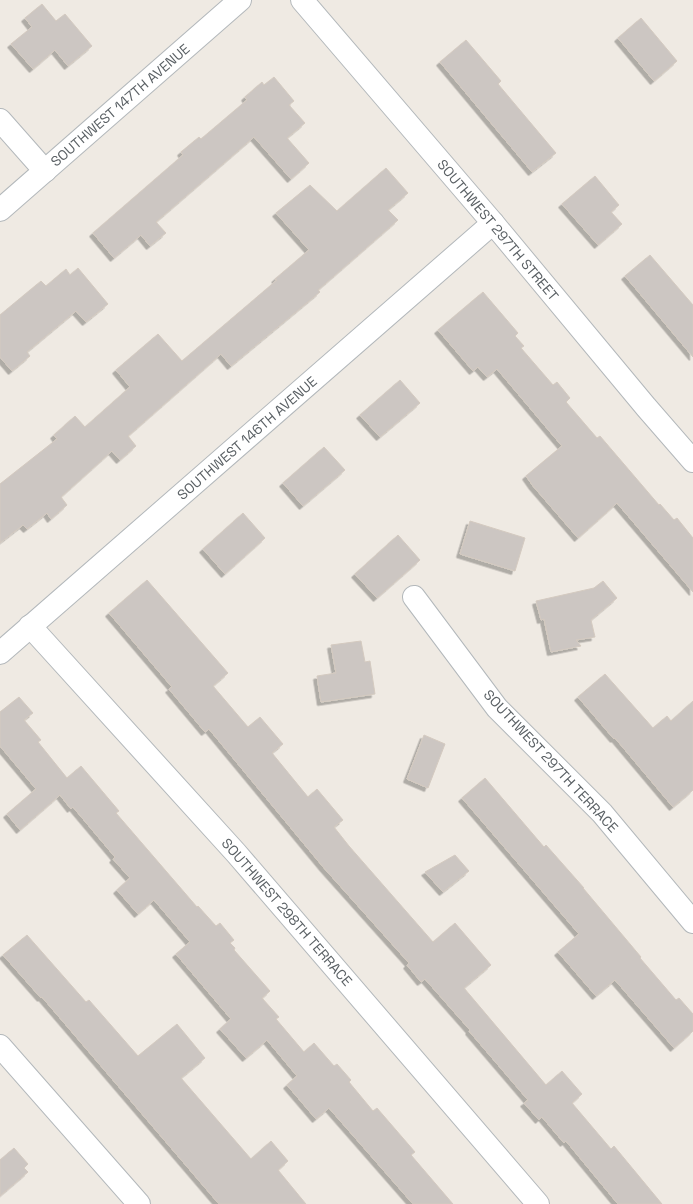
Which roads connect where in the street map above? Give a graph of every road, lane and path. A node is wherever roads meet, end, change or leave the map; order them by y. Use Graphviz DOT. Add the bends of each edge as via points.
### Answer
graph roads {
  1 [pos="240,0"];
  2 [pos="302,0"];
  3 [pos="0,120"];
  4 [pos="45,171"];
  5 [pos="0,210"];
  6 [pos="493,223"];
  7 [pos="693,461"];
  8 [pos="414,597"];
  9 [pos="30,626"];
  10 [pos="0,653"];
  11 [pos="693,922"];
  12 [pos="0,1046"];
  13 [pos="139,1204"];
  14 [pos="538,1204"];
  1 -- 4 [label="street, SOUTHWEST 147TH AVENUE"];
  2 -- 6 [label="street, SOUTHWEST 297TH STREET"];
  3 -- 4 [label="street"];
  4 -- 5 [label="street, SOUTHWEST 147TH AVENUE"];
  6 -- 7 [label="street, SOUTHWEST 297TH STREET"];
  6 -- 9 [label="street, SOUTHWEST 146TH AVENUE"];
  8 -- 11 [label="street, SOUTHWEST 297TH TERRACE" via="497,708 602,813"];
  9 -- 10 [label="street, SOUTHWEST 146TH AVENUE"];
  9 -- 14 [label="street, SOUTHWEST 298TH TERRACE" via="236,853"];
  12 -- 13 [label="street"];
}
